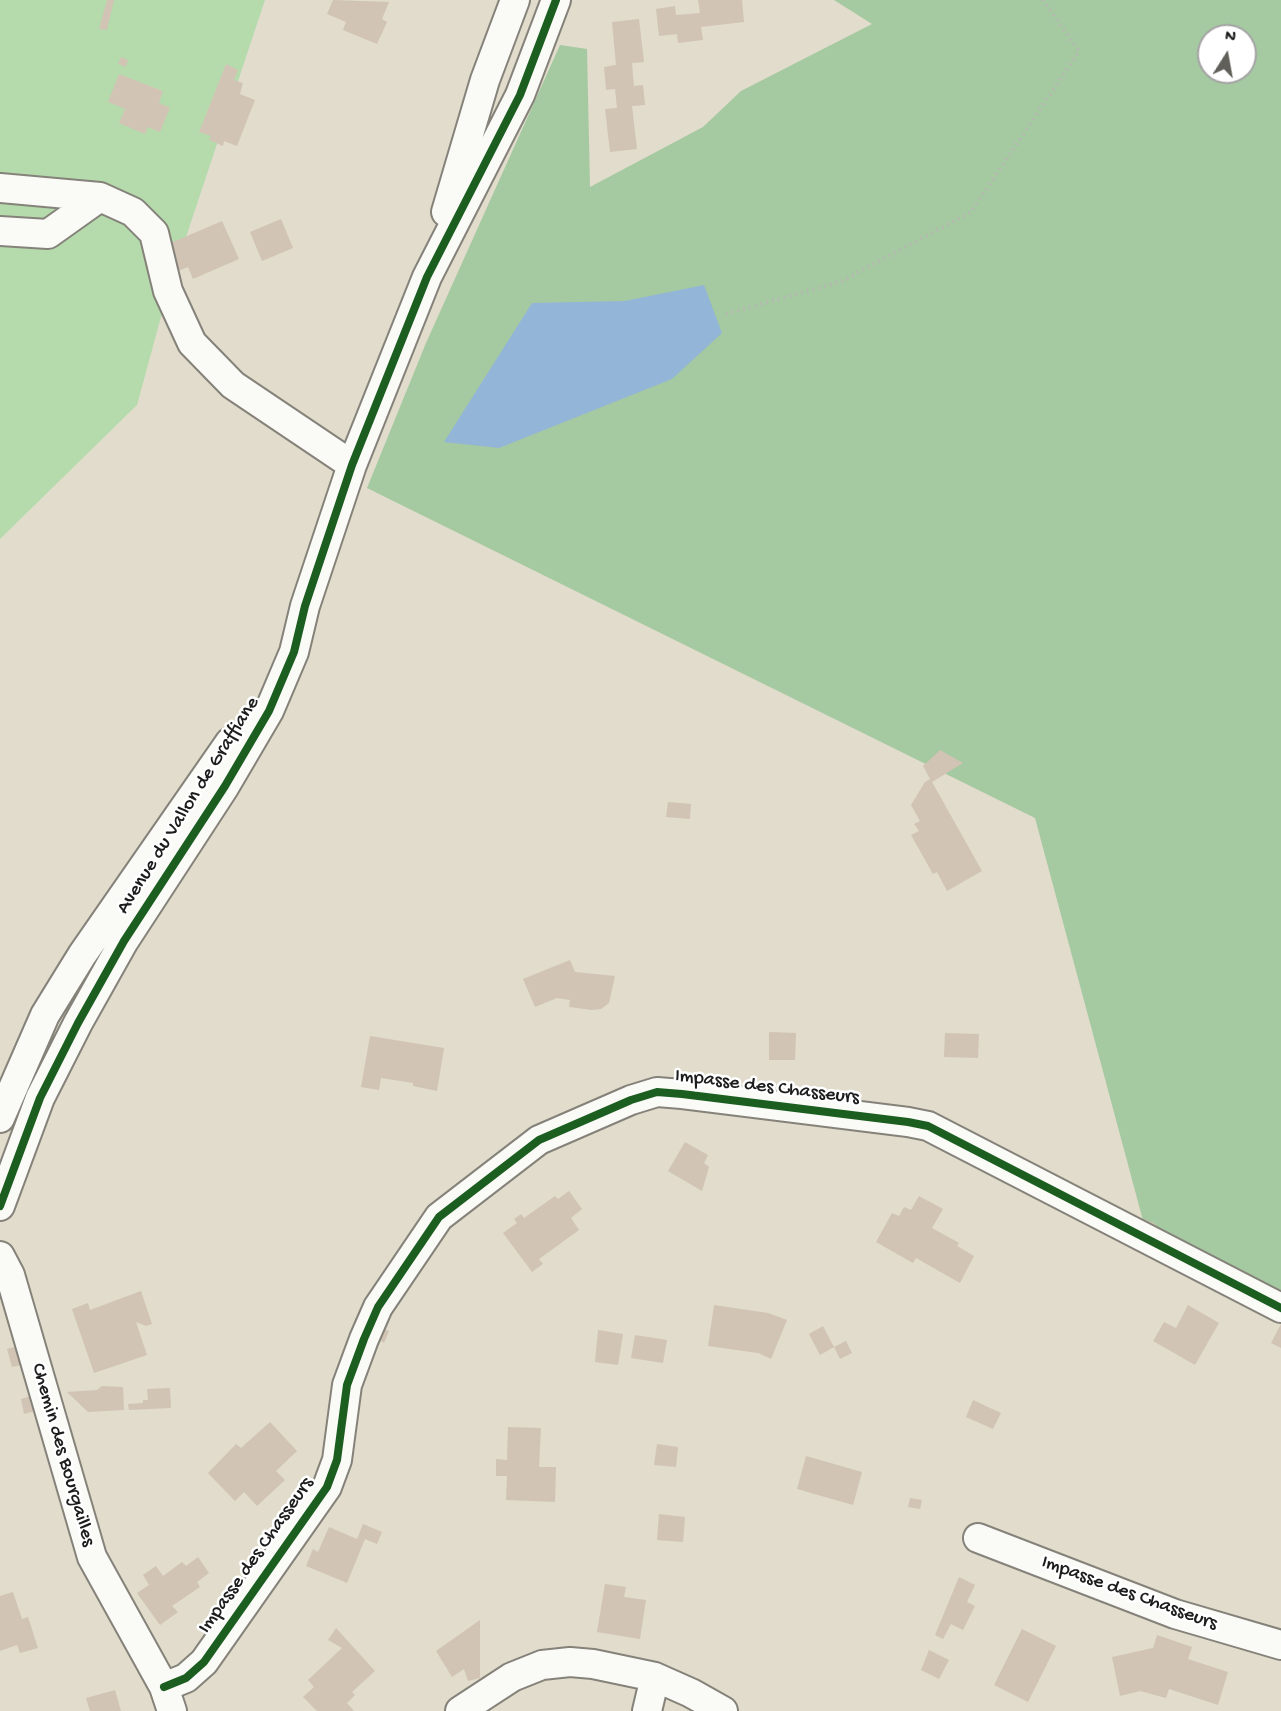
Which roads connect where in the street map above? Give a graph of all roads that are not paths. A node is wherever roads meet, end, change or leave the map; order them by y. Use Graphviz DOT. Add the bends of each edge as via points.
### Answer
graph roads {
  1 [pos="514,0"];
  2 [pos="556,0"];
  3 [pos="0,188"];
  4 [pos="100,197"];
  5 [pos="0,231"];
  6 [pos="427,277"];
  7 [pos="352,465"];
  8 [pos="305,606"];
  9 [pos="0,1118"];
  10 [pos="0,1206"];
  11 [pos="0,1256"];
  12 [pos="1281,1308"];
  13 [pos="978,1538"];
  14 [pos="1281,1645"];
  15 [pos="655,1677"];
  16 [pos="168,1699"];
  17 [pos="460,1711"];
  18 [pos="647,1711"];
  19 [pos="723,1711"];
  1 -- 6 [label="street" via="485,80"];
  2 -- 6 [label="street" via="520,95"];
  3 -- 4 [label="street"];
  4 -- 5 [label="street" via="48,234"];
  4 -- 7 [label="street" via="134,212 154,233 168,291 192,343 233,385"];
  6 -- 7 [label="street, Avenue du Vallon de Graffiane"];
  7 -- 8 [label="street, Avenue du Vallon de Graffiane"];
  8 -- 9 [label="street, Avenue du Vallon de Graffiane" via="244,721 82,955 45,1016"];
  8 -- 10 [label="street, Avenue du Vallon de Graffiane" via="294,652 269,711 124,941 78,1023 40,1098"];
  11 -- 16 [label="street, Chemin des Bourgailles" via="10,1275 92,1557"];
  12 -- 16 [label="street, Impasse des Chasseurs" via="928,1126 682,1094 657,1092 631,1100 539,1140 439,1217 378,1307 364,1339 348,1385 337,1460 327,1487 204,1662"];
  13 -- 14 [label="street, Impasse des Chasseurs" via="1174,1614"];
  15 -- 17 [label="street" via="593,1664 542,1665 512,1677"];
  15 -- 18 [label="street"];
  15 -- 19 [label="street"];
}
